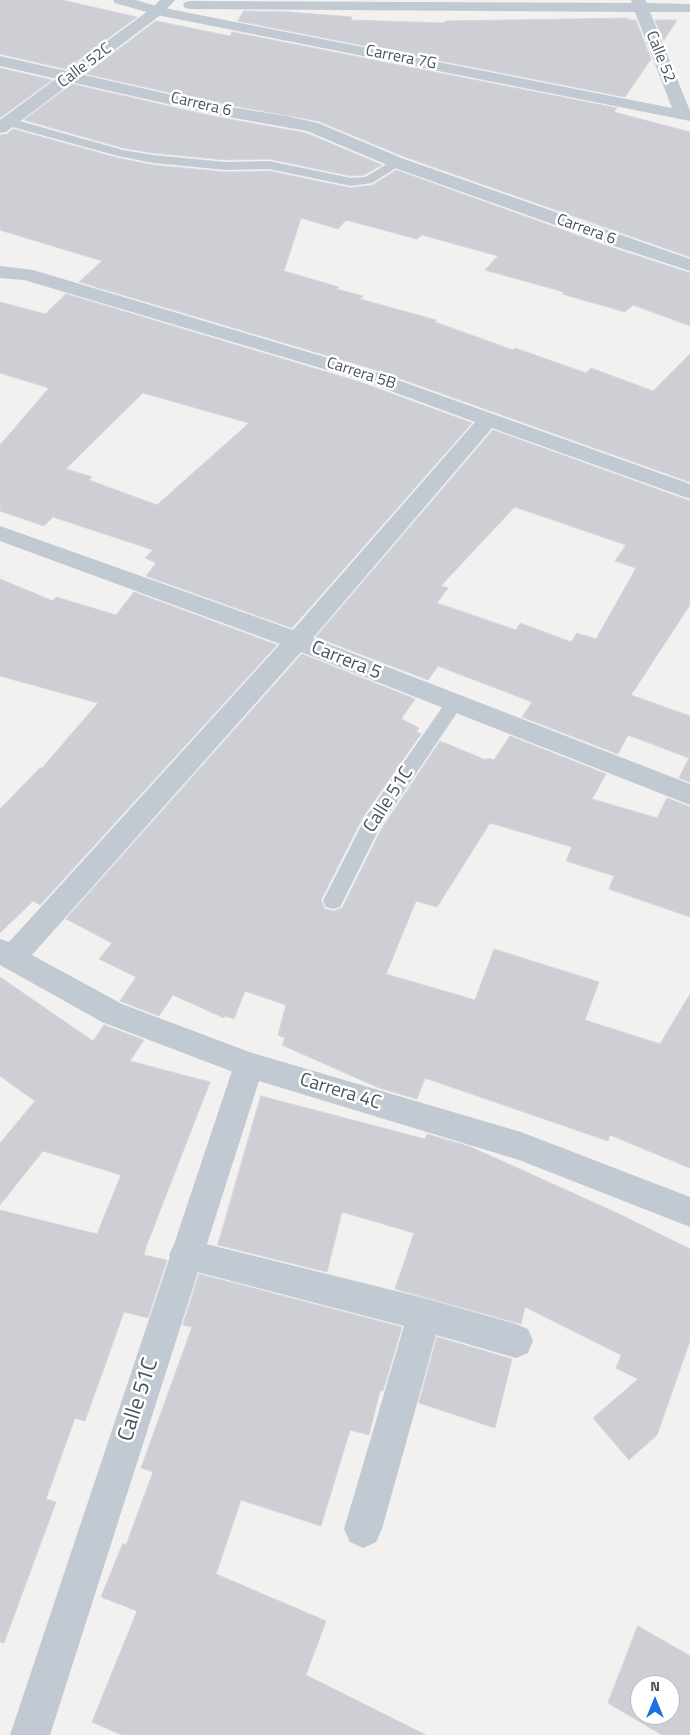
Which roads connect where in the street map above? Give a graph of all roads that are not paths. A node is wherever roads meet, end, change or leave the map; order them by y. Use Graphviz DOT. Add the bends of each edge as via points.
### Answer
graph roads {
  1 [pos="120,0"];
  2 [pos="639,4"];
  3 [pos="163,5"];
  4 [pos="690,8"];
  5 [pos="0,62"];
  6 [pos="72,76"];
  7 [pos="685,109"];
  8 [pos="5,125"];
  9 [pos="398,163"];
  10 [pos="0,258"];
  11 [pos="690,265"];
  12 [pos="0,272"];
  13 [pos="26,274"];
  14 [pos="489,419"];
  15 [pos="690,492"];
  16 [pos="0,533"];
  17 [pos="297,642"];
  18 [pos="454,704"];
  19 [pos="690,795"];
  20 [pos="333,901"];
  21 [pos="6,955"];
  22 [pos="249,1065"];
  23 [pos="690,1212"];
  24 [pos="186,1255"];
  25 [pos="424,1315"];
  26 [pos="516,1342"];
  27 [pos="363,1529"];
  28 [pos="30,1735"];
  1 -- 3 [label="street, Carrera 7G"];
  2 -- 3 [label="street"];
  2 -- 4 [label="street"];
  2 -- 7 [label="street, Calle 52"];
  3 -- 6 [label="street, Calle 52C"];
  3 -- 7 [label="street, Carrera 7G"];
  5 -- 6 [label="street, Carrera 6"];
  6 -- 8 [label="street, Calle 52C"];
  6 -- 9 [label="street, Carrera 6" via="212,109 286,120 312,127"];
  8 -- 9 [label="lane" via="153,159 226,166 269,165 351,182 368,180"];
  9 -- 11 [label="street, Carrera 6"];
  10 -- 13 [label="street, Carrera 5B"];
  12 -- 13 [label="street, Carrera 5B"];
  13 -- 14 [label="street, Carrera 5B" via="368,376"];
  14 -- 15 [label="street, Carrera 5B"];
  14 -- 17 [label="street"];
  16 -- 17 [label="street, Carrera 5"];
  17 -- 18 [label="street, Carrera 5"];
  17 -- 21 [label="street"];
  18 -- 19 [label="street, Carrera 5"];
  18 -- 20 [label="lane, Calle 51C" via="372,823"];
  21 -- 22 [label="street, Carrera 4C" via="112,1013"];
  22 -- 23 [label="street, Carrera 4C" via="521,1146"];
  22 -- 24 [label="street, Calle 51C"];
  24 -- 25 [label="street"];
  24 -- 28 [label="street, Calle 51C"];
  25 -- 26 [label="street"];
  25 -- 27 [label="street"];
}
